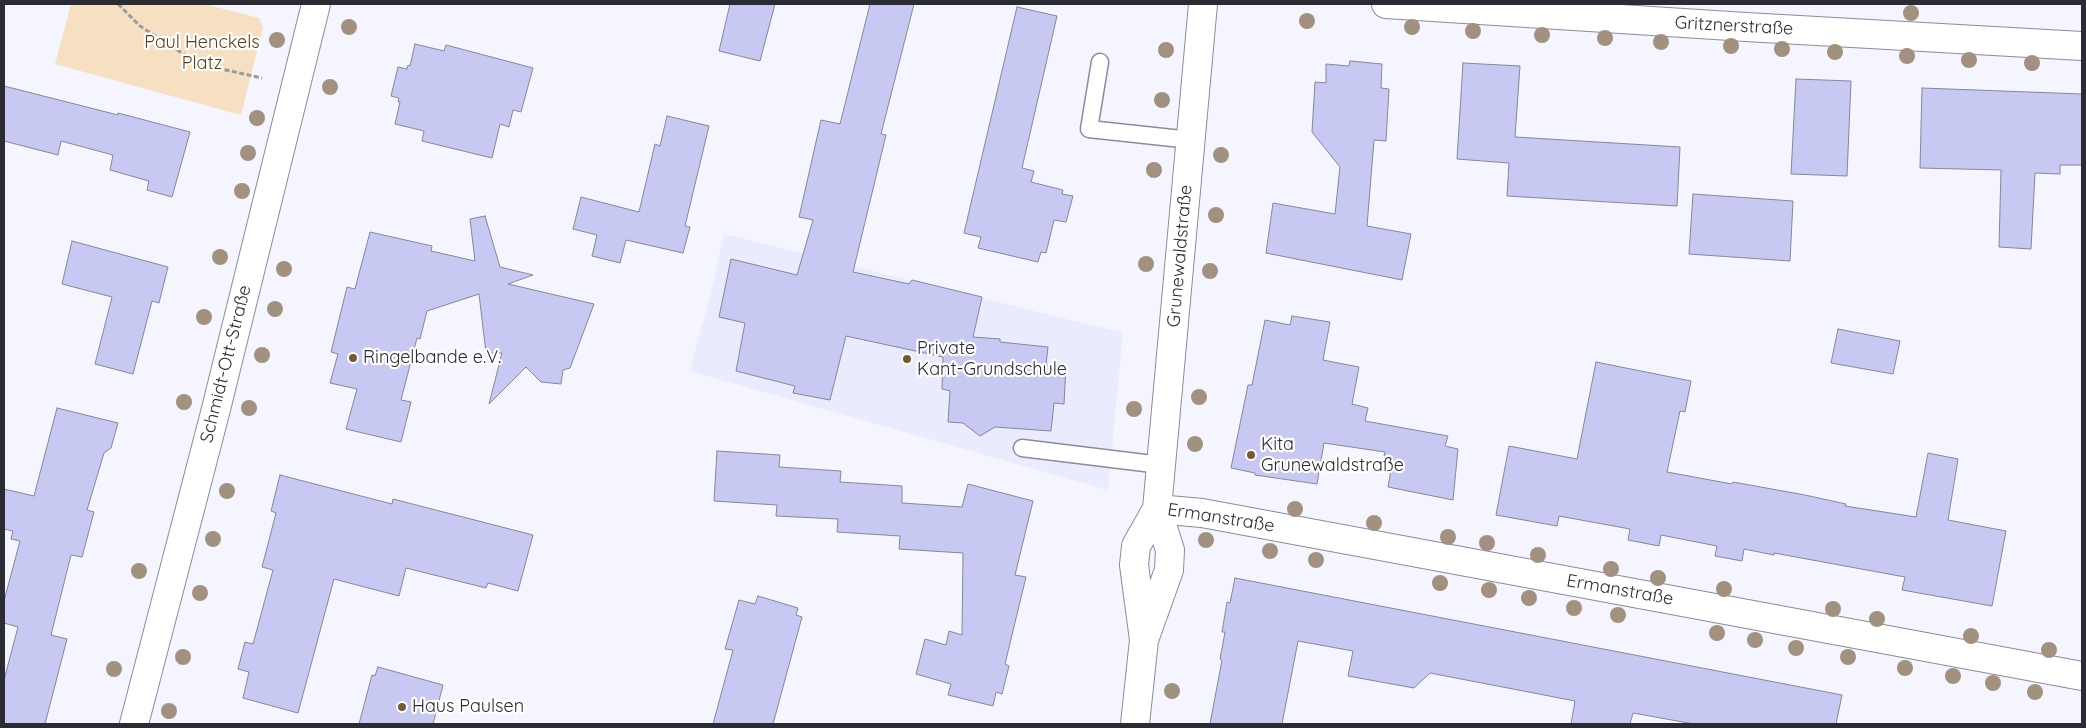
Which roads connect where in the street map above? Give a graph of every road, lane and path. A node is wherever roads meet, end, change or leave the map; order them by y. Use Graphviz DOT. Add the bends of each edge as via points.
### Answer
graph roads {
  1 [pos="118,4"];
  2 [pos="316,4"];
  3 [pos="1203,4"];
  4 [pos="1386,4"];
  5 [pos="2082,46"];
  6 [pos="1100,62"];
  7 [pos="262,78"];
  8 [pos="1191,140"];
  9 [pos="1022,448"];
  10 [pos="1160,466"];
  11 [pos="1157,508"];
  12 [pos="2082,676"];
  13 [pos="134,724"];
  14 [pos="1136,724"];
  1 -- 7 [label="path" via="140,26 199,64"];
  2 -- 13 [label="street, Schmidt-Ott-Straße"];
  3 -- 8 [label="street, Grunewaldstraße"];
  4 -- 5 [label="street, Gritznerstraße"];
  6 -- 8 [label="lane" via="1089,129"];
  8 -- 10 [label="street, Grunewaldstraße"];
  9 -- 10 [label="lane"];
  10 -- 11 [label="street, Grunewaldstraße"];
  11 -- 12 [label="street, Ermanstraße" via="1202,513"];
  11 -- 14 [label="street, Grunewaldstraße" via="1170,550 1169,570 1144,640"];
}
